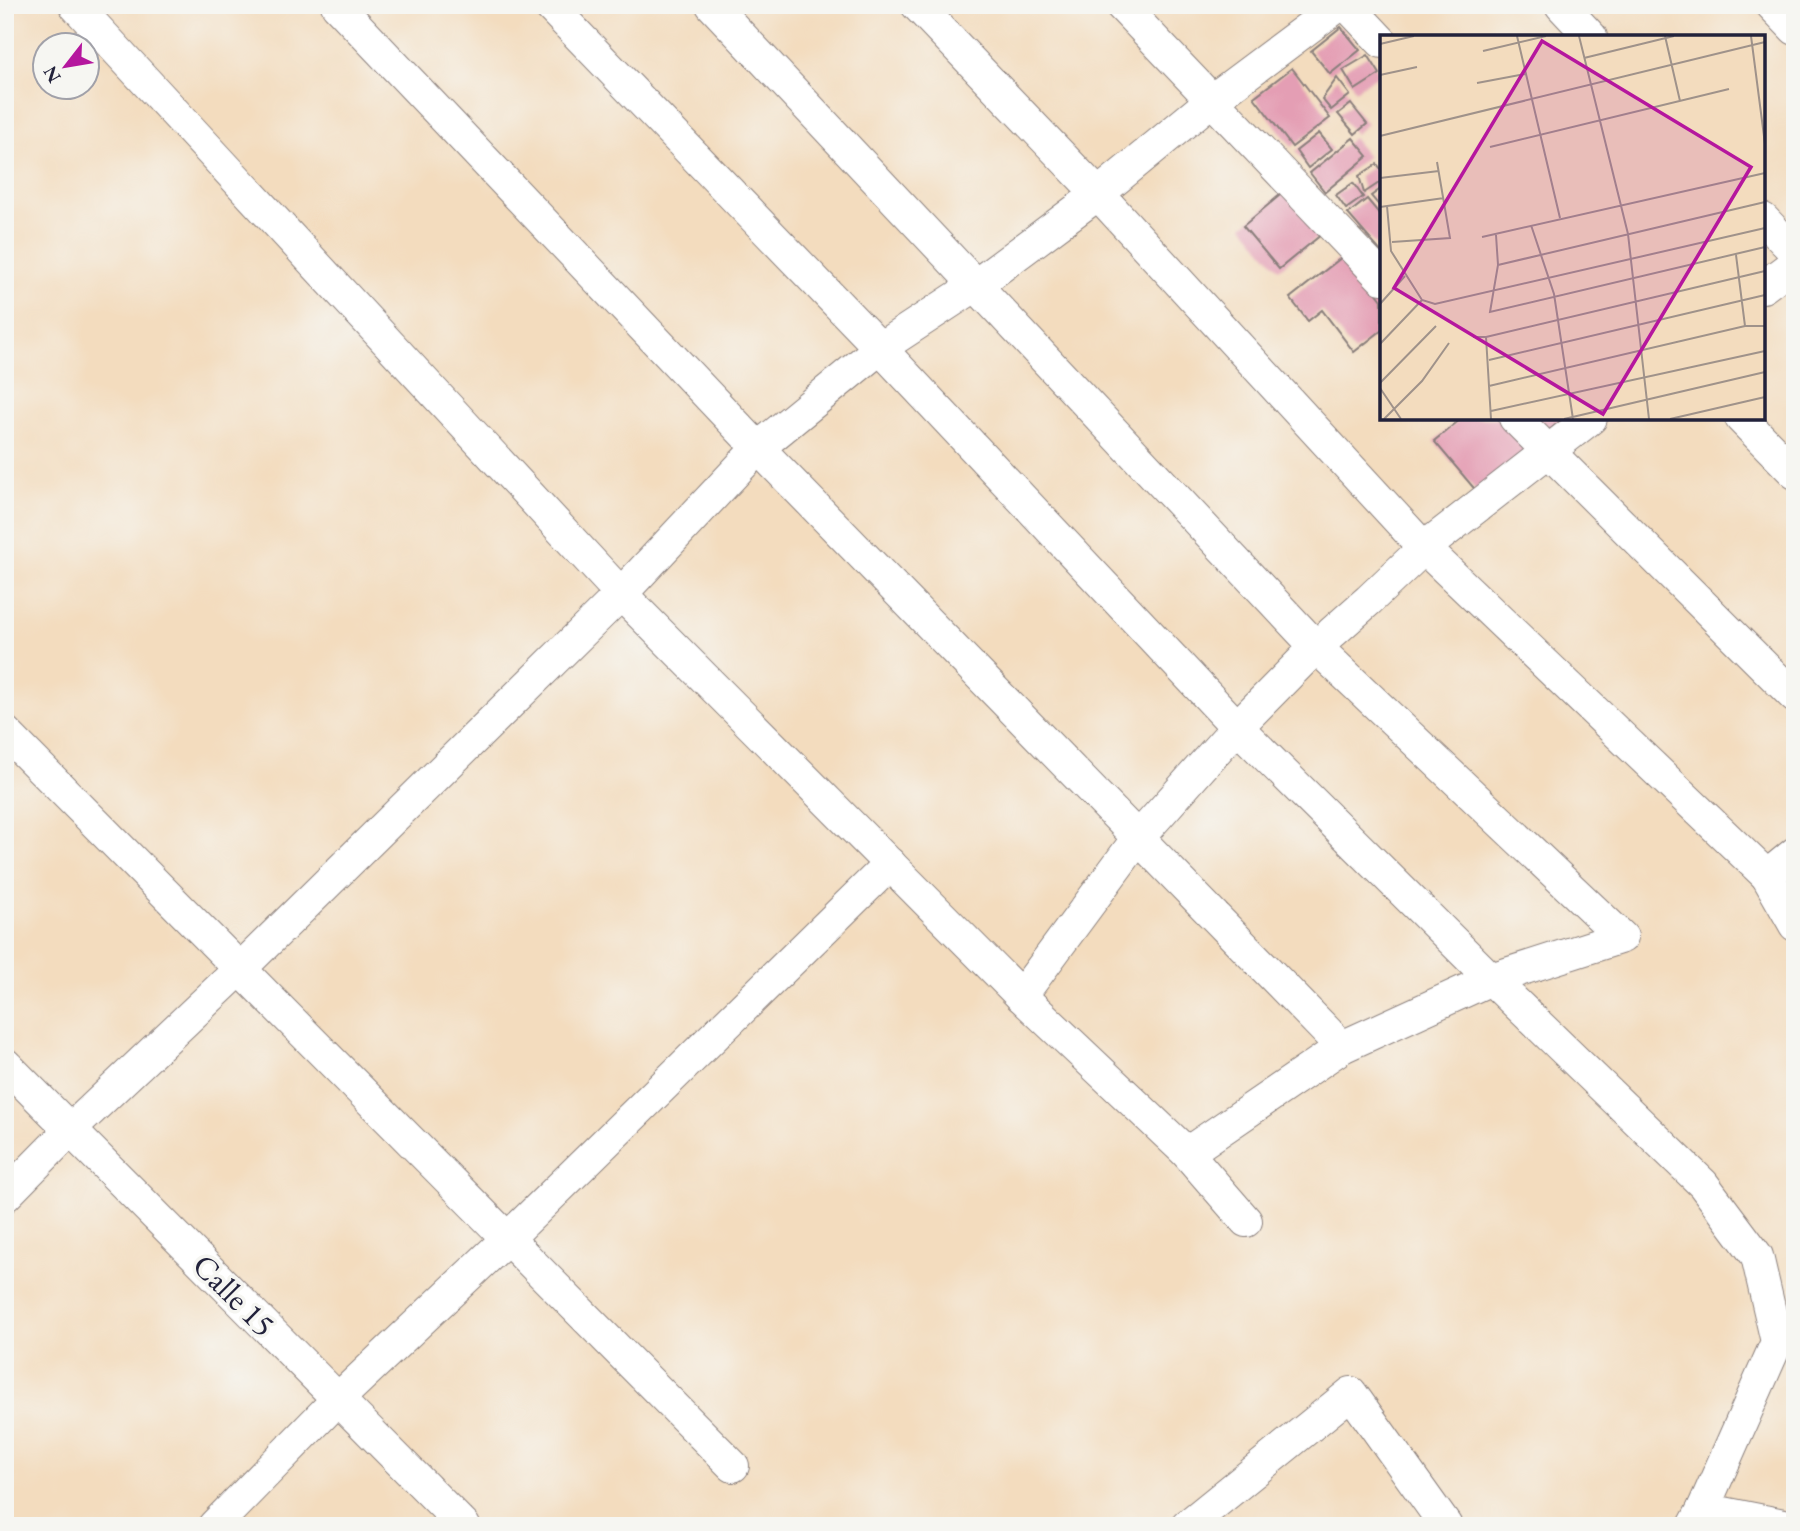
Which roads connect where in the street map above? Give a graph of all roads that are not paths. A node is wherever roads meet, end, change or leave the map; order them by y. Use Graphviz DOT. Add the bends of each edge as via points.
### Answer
graph roads {
  1 [pos="75,5"];
  2 [pos="337,5"];
  3 [pos="549,5"];
  4 [pos="712,5"];
  5 [pos="917,5"];
  6 [pos="1121,5"];
  7 [pos="1339,5"];
  8 [pos="1347,5"];
  9 [pos="1561,5"];
  10 [pos="1772,5"];
  11 [pos="1795,29"];
  12 [pos="1589,35"];
  13 [pos="1380,40"];
  14 [pos="1212,100"];
  15 [pos="1098,194"];
  16 [pos="1765,221"];
  17 [pos="1795,252"];
  18 [pos="1795,264"];
  19 [pos="1380,276"];
  20 [pos="976,285"];
  21 [pos="1765,286"];
  22 [pos="880,348"];
  23 [pos="1517,420"];
  24 [pos="1588,420"];
  25 [pos="1743,420"];
  26 [pos="758,448"];
  27 [pos="1548,452"];
  28 [pos="1795,473"];
  29 [pos="1423,548"];
  30 [pos="621,594"];
  31 [pos="1316,647"];
  32 [pos="1795,697"];
  33 [pos="1237,727"];
  34 [pos="5,732"];
  35 [pos="1138,838"];
  36 [pos="1795,853"];
  37 [pos="890,864"];
  38 [pos="1767,876"];
  39 [pos="1795,925"];
  40 [pos="240,969"];
  41 [pos="1491,979"];
  42 [pos="1021,996"];
  43 [pos="1342,1047"];
  44 [pos="5,1064"];
  45 [pos="70,1130"];
  46 [pos="1187,1153"];
  47 [pos="5,1196"];
  48 [pos="1246,1221"];
  49 [pos="507,1239"];
  50 [pos="1786,1344"];
  51 [pos="338,1399"];
  52 [pos="733,1466"];
  53 [pos="1698,1518"];
  54 [pos="225,1522"];
  55 [pos="464,1526"];
  56 [pos="1187,1526"];
  57 [pos="1446,1526"];
  58 [pos="1789,1526"];
  1 -- 30 [label="street"];
  2 -- 26 [label="street"];
  3 -- 22 [label="street"];
  4 -- 20 [label="street"];
  5 -- 15 [label="street"];
  6 -- 14 [label="street"];
  7 -- 14 [label="street"];
  8 -- 13 [label="street"];
  9 -- 12 [label="street"];
  10 -- 11 [label="street"];
  14 -- 15 [label="street"];
  14 -- 19 [label="street"];
  15 -- 20 [label="street"];
  15 -- 29 [label="street"];
  16 -- 17 [label="street"];
  18 -- 21 [label="street"];
  20 -- 22 [label="street"];
  20 -- 31 [label="street"];
  22 -- 26 [label="street"];
  22 -- 33 [label="street"];
  23 -- 27 [label="street"];
  24 -- 27 [label="street"];
  25 -- 28 [label="street"];
  26 -- 30 [label="street"];
  26 -- 35 [label="street"];
  27 -- 29 [label="street"];
  27 -- 32 [label="street"];
  29 -- 31 [label="street"];
  29 -- 38 [label="street"];
  30 -- 37 [label="street"];
  30 -- 40 [label="street"];
  31 -- 33 [label="street"];
  31 -- 41 [label="street" via="1622,937"];
  33 -- 35 [label="street"];
  33 -- 41 [label="street"];
  34 -- 40 [label="street"];
  35 -- 42 [label="street"];
  35 -- 43 [label="street"];
  36 -- 38 [label="street"];
  37 -- 42 [label="street"];
  37 -- 49 [label="street"];
  38 -- 39 [label="street"];
  40 -- 45 [label="street"];
  40 -- 49 [label="street"];
  41 -- 43 [label="street"];
  41 -- 50 [label="street" via="1703,1184 1757,1256"];
  42 -- 46 [label="street"];
  43 -- 46 [label="street"];
  44 -- 45 [label="street, Calle 15"];
  45 -- 47 [label="street"];
  45 -- 51 [label="street, Calle 15"];
  46 -- 48 [label="street"];
  49 -- 51 [label="street"];
  49 -- 52 [label="street"];
  50 -- 53 [label="street"];
  51 -- 54 [label="street"];
  51 -- 55 [label="street, Calle 15"];
  53 -- 58 [label="street"];
  56 -- 57 [label="street" via="1351,1393"];
}
